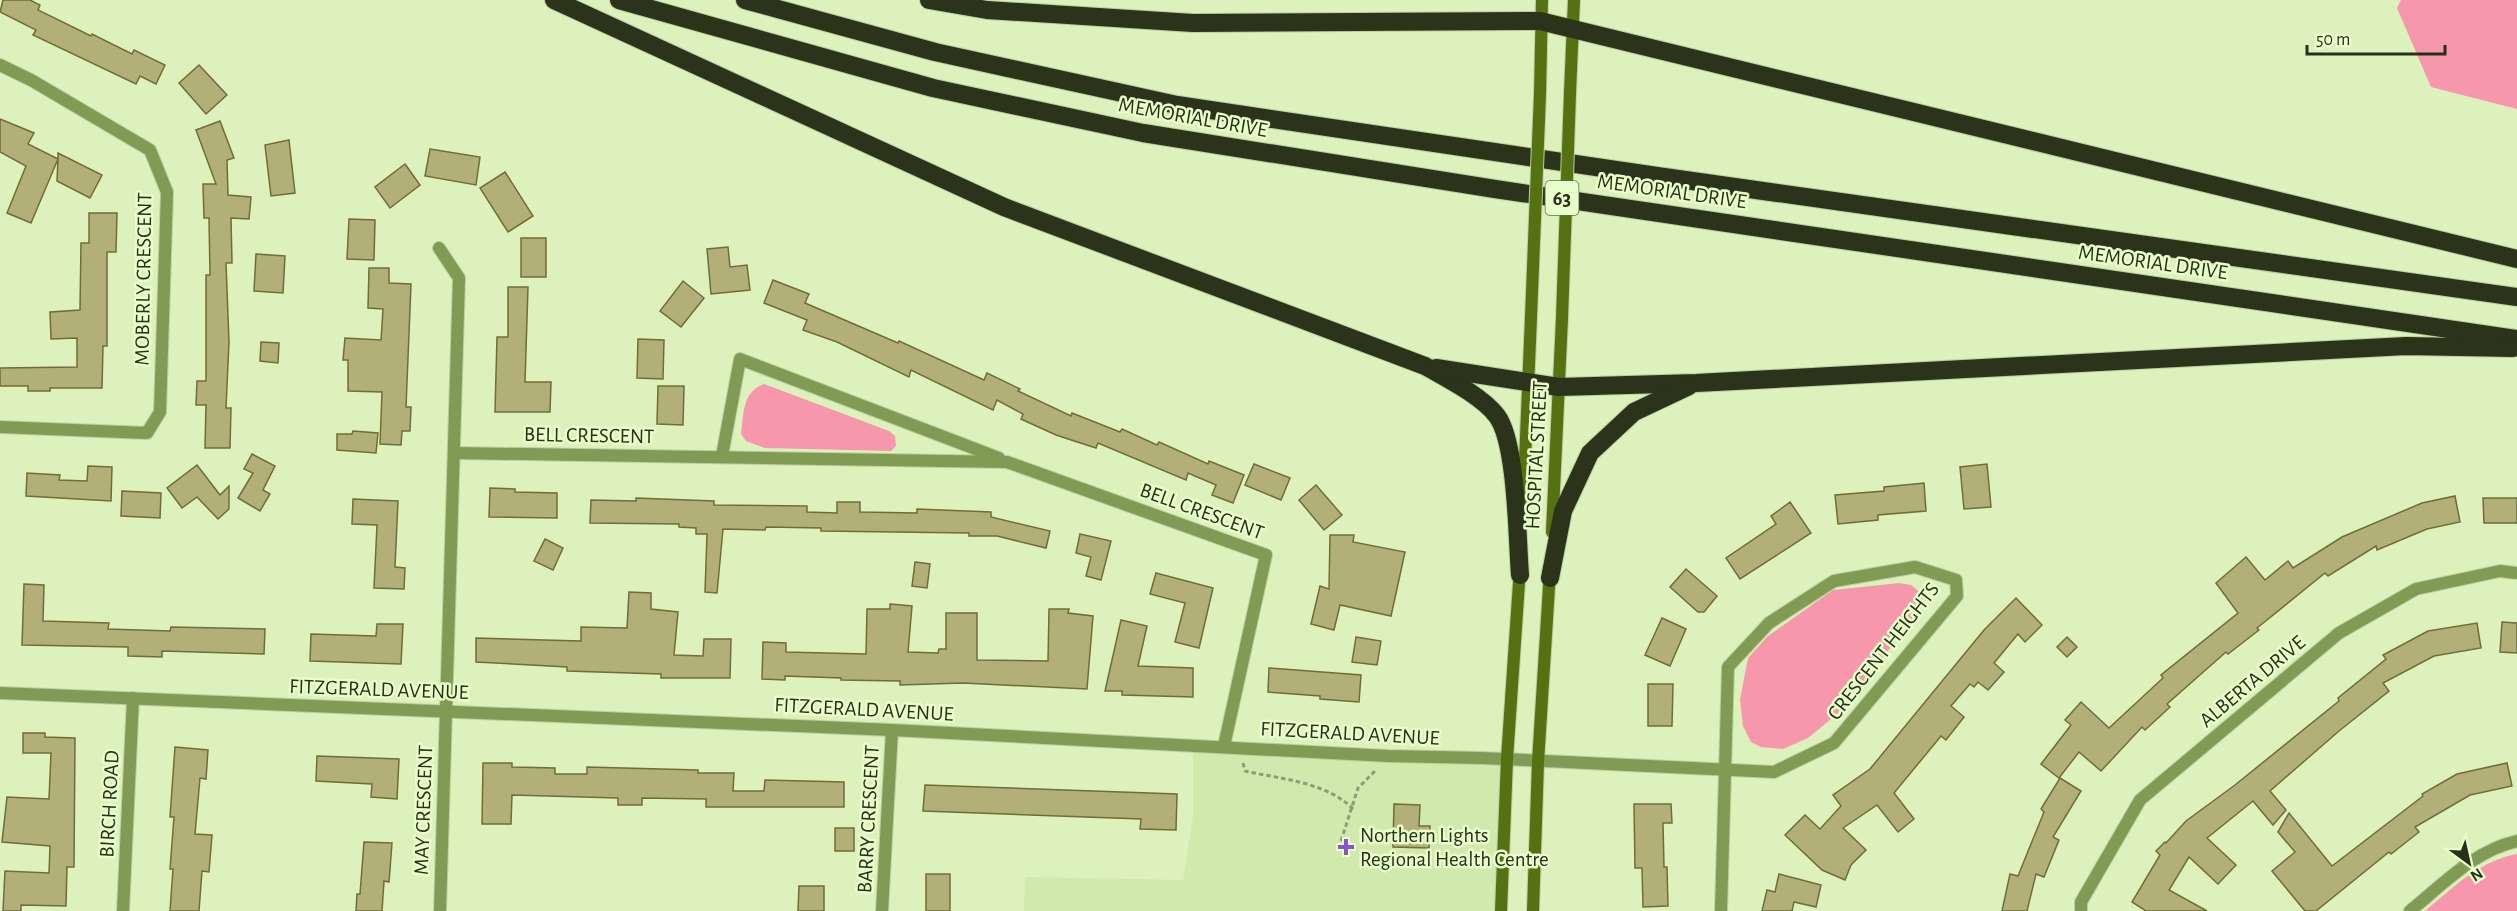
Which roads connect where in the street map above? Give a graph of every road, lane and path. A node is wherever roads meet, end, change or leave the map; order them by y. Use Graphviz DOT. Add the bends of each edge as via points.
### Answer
graph roads {
  1 [pos="554,0"];
  2 [pos="619,0"];
  3 [pos="745,0"];
  4 [pos="929,0"];
  5 [pos="1542,0"];
  6 [pos="1574,0"];
  7 [pos="1540,21"];
  8 [pos="1571,27"];
  9 [pos="0,65"];
  10 [pos="439,248"];
  11 [pos="2517,259"];
  12 [pos="2517,297"];
  13 [pos="2517,339"];
  14 [pos="2517,349"];
  15 [pos="1425,366"];
  16 [pos="1529,382"];
  17 [pos="1696,383"];
  18 [pos="1559,387"];
  19 [pos="0,427"];
  20 [pos="455,453"];
  21 [pos="722,456"];
  22 [pos="1007,462"];
  23 [pos="2517,573"];
  24 [pos="1520,575"];
  25 [pos="1550,578"];
  26 [pos="0,693"];
  27 [pos="133,698"];
  28 [pos="446,711"];
  29 [pos="892,730"];
  30 [pos="1224,746"];
  31 [pos="1239,747"];
  32 [pos="1388,756"];
  33 [pos="1507,759"];
  34 [pos="1538,762"];
  35 [pos="1727,770"];
  36 [pos="1354,798"];
  37 [pos="1343,799"];
  38 [pos="1353,809"];
  39 [pos="1341,841"];
  40 [pos="2517,841"];
  41 [pos="123,911"];
  42 [pos="440,911"];
  43 [pos="882,911"];
  44 [pos="1501,911"];
  45 [pos="1533,911"];
  46 [pos="1721,911"];
  47 [pos="2081,911"];
  48 [pos="2410,911"];
  1 -- 15 [label="highway" via="1004,207"];
  2 -- 13 [label="highway, MEMORIAL DRIVE / 63" via="933,88 1143,133 1495,189"];
  3 -- 12 [label="highway, MEMORIAL DRIVE / 63" via="935,52 1177,105"];
  4 -- 7 [label="highway" via="987,10 1193,23"];
  5 -- 7 [label="main road, HOSPITAL STREET"];
  6 -- 8 [label="main road, HOSPITAL STREET"];
  7 -- 8 [label="highway"];
  7 -- 16 [label="main road, HOSPITAL STREET, bridge"];
  8 -- 11 [label="highway"];
  8 -- 18 [label="main road, HOSPITAL STREET, bridge"];
  9 -- 19 [label="street, MOBERLY CRESCENT" via="150,150 167,192 160,412 147,433"];
  10 -- 20 [label="street" via="459,278"];
  14 -- 17 [label="highway" via="2406,346"];
  15 -- 16 [label="highway"];
  15 -- 24 [label="highway" via="1467,390 1497,416 1510,447"];
  16 -- 18 [label="highway"];
  16 -- 24 [label="main road, HOSPITAL STREET"];
  17 -- 18 [label="highway"];
  17 -- 25 [label="highway" via="1634,412 1590,453 1563,511"];
  18 -- 25 [label="main road, HOSPITAL STREET"];
  20 -- 21 [label="street, BELL CRESCENT"];
  20 -- 28 [label="street"];
  21 -- 22 [label="street, BELL CRESCENT"];
  21 -- 22 [label="street, BELL CRESCENT" via="740,359"];
  22 -- 30 [label="street, BELL CRESCENT" via="1266,555"];
  23 -- 47 [label="street, ALBERTA DRIVE" via="2500,571 2416,589 2339,633 2140,800 2081,902"];
  24 -- 33 [label="main road, HOSPITAL STREET"];
  25 -- 34 [label="main road, HOSPITAL STREET"];
  26 -- 27 [label="street, FITZGERALD AVENUE"];
  27 -- 28 [label="street, FITZGERALD AVENUE"];
  27 -- 41 [label="street, BIRCH ROAD"];
  28 -- 29 [label="street, FITZGERALD AVENUE"];
  28 -- 42 [label="street, MAY CRESCENT"];
  29 -- 30 [label="street, FITZGERALD AVENUE"];
  29 -- 43 [label="street, BARRY CRESCENT"];
  30 -- 31 [label="street, FITZGERALD AVENUE"];
  31 -- 32 [label="street, FITZGERALD AVENUE"];
  31 -- 37 [label="path" via="1245,771 1300,783"];
  32 -- 33 [label="street, FITZGERALD AVENUE"];
  32 -- 36 [label="path" via="1358,788"];
  33 -- 34 [label="street, FITZGERALD AVENUE"];
  33 -- 44 [label="main road, HOSPITAL STREET"];
  34 -- 35 [label="street, FITZGERALD AVENUE"];
  34 -- 45 [label="main road, HOSPITAL STREET"];
  35 -- 35 [label="street, CRESCENT HEIGHTS" via="1774,772 1834,743 1957,596 1956,580 1915,567 1834,581 1769,623 1728,667"];
  35 -- 46 [label="street, CRESCENT HEIGHTS"];
  36 -- 37 [label="path"];
  36 -- 38 [label="path"];
  37 -- 38 [label="path"];
  38 -- 39 [label="path"];
  40 -- 48 [label="street" via="2465,866"];
}
